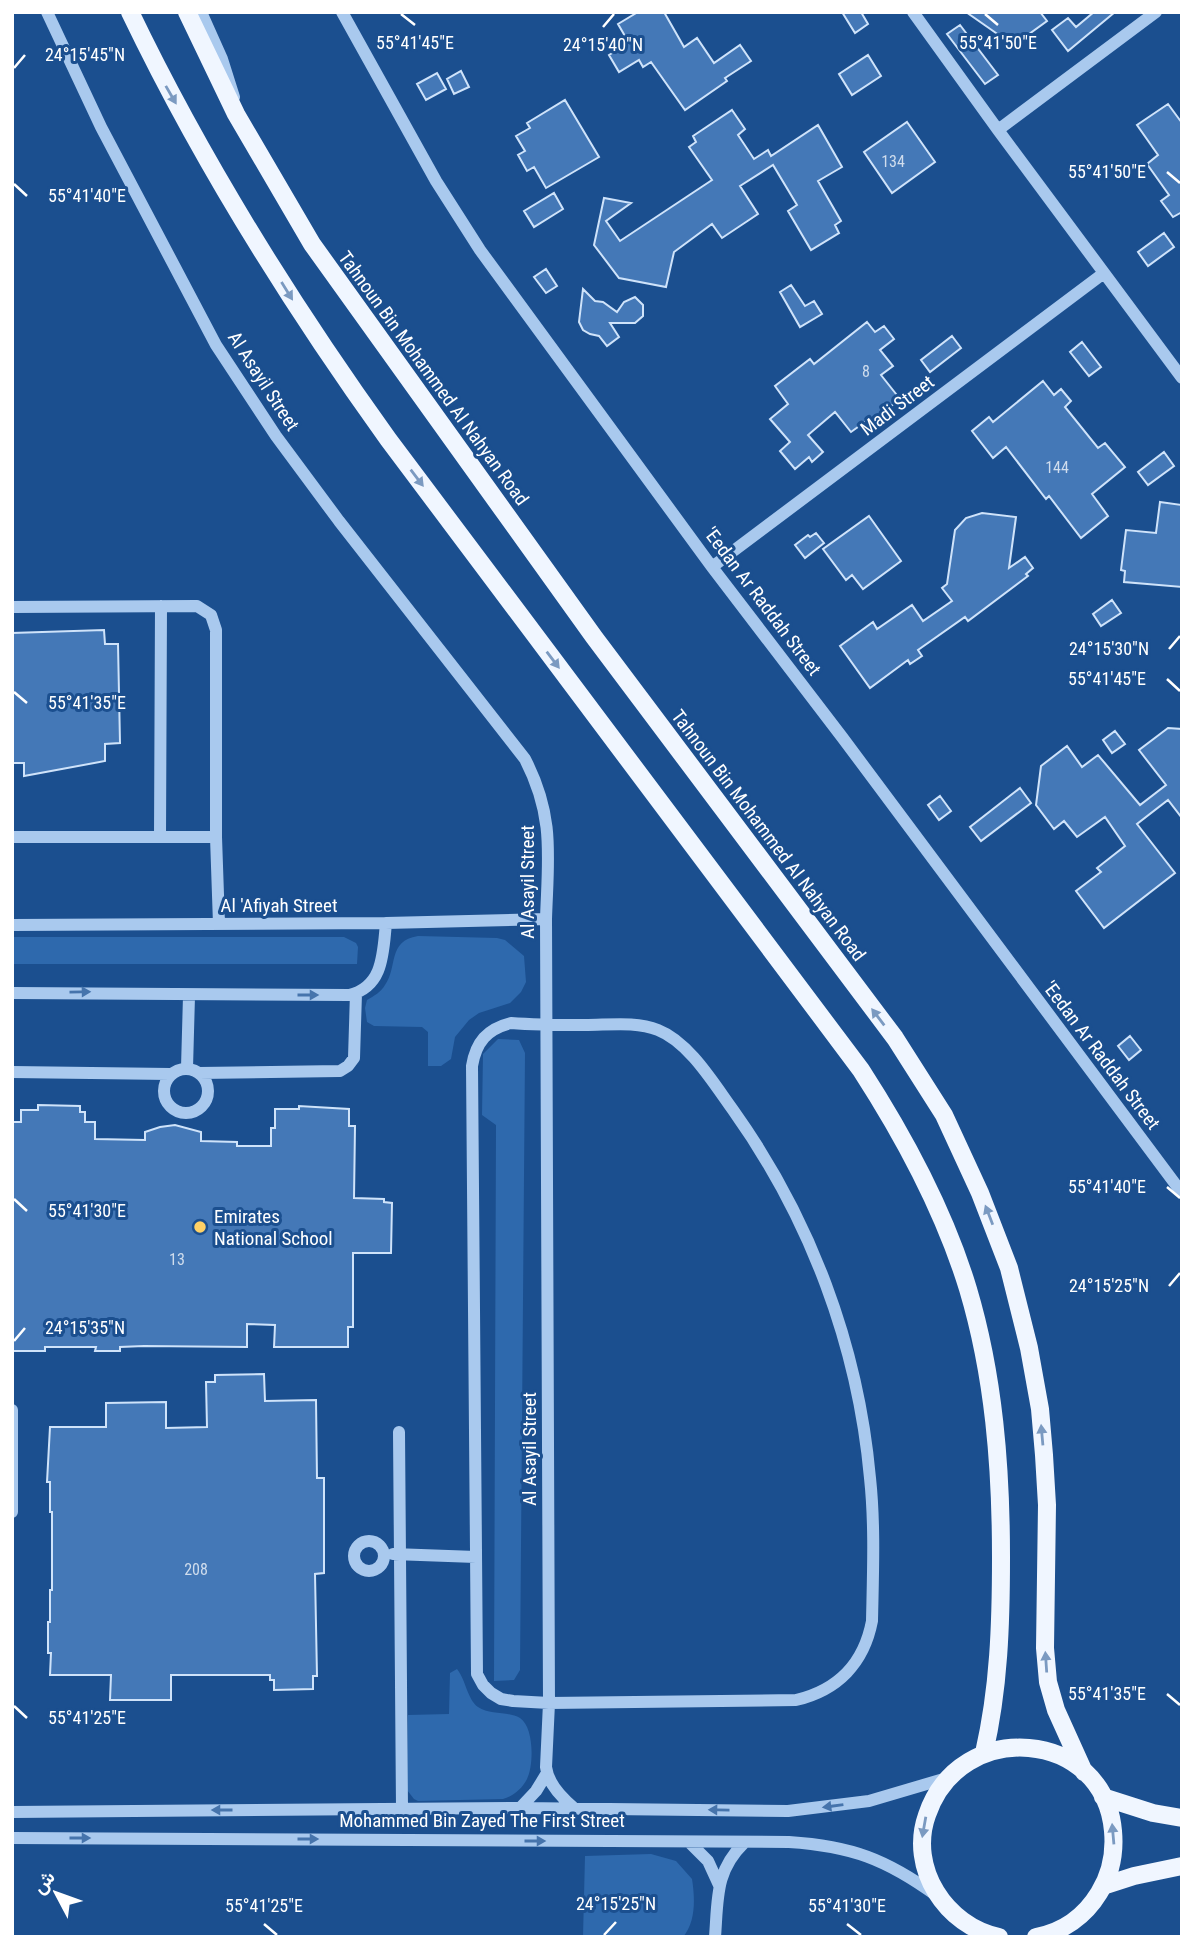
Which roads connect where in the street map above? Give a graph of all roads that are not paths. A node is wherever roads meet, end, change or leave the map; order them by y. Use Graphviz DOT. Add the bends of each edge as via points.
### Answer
graph roads {
  1 [pos="47,12"];
  2 [pos="130,12"];
  3 [pos="187,12"];
  4 [pos="201,12"];
  5 [pos="342,12"];
  6 [pos="913,12"];
  7 [pos="1156,12"];
  8 [pos="236,114"];
  9 [pos="998,130"];
  10 [pos="1104,273"];
  11 [pos="1182,378"];
  12 [pos="712,567"];
  13 [pos="161,606"];
  14 [pos="12,607"];
  15 [pos="12,837"];
  16 [pos="160,837"];
  17 [pos="216,837"];
  18 [pos="546,919"];
  19 [pos="386,923"];
  20 [pos="219,924"];
  21 [pos="12,925"];
  22 [pos="12,993"];
  23 [pos="356,993"];
  24 [pos="189,996"];
  25 [pos="547,1026"];
  26 [pos="193,1071"];
  27 [pos="12,1072"];
  28 [pos="170,1074"];
  29 [pos="1182,1193"];
  30 [pos="12,1410"];
  31 [pos="399,1432"];
  32 [pos="12,1512"];
  33 [pos="391,1554"];
  34 [pos="477,1558"];
  35 [pos="549,1703"];
  36 [pos="984,1753"];
  37 [pos="1084,1772"];
  38 [pos="547,1773"];
  39 [pos="947,1778"];
  40 [pos="1103,1797"];
  41 [pos="520,1808"];
  42 [pos="574,1808"];
  43 [pos="402,1809"];
  44 [pos="12,1812"];
  45 [pos="1182,1818"];
  46 [pos="12,1838"];
  47 [pos="688,1842"];
  48 [pos="744,1843"];
  49 [pos="1182,1866"];
  50 [pos="719,1885"];
  51 [pos="1103,1886"];
  52 [pos="943,1903"];
  53 [pos="1074,1922"];
  54 [pos="715,1937"];
  55 [pos="960,1937"];
  56 [pos="999,1937"];
  57 [pos="1036,1937"];
  58 [pos="1062,1937"];
  1 -- 18 [label="street, Al Asayil Street" via="101,127 216,345 339,522 524,759 537,782 548,832"];
  2 -- 36 [label="main road, one-way" via="231,201 324,349 861,1070 926,1183 968,1289 998,1447 1000,1655"];
  3 -- 8 [label="main road, Tahnoun Bin Mohammed Al Nahyan Road"];
  4 -- 8 [label="street" via="229,76"];
  5 -- 12 [label="street, 'Eedan Ar Raddah Street" via="480,250"];
  6 -- 9 [label="street"];
  7 -- 9 [label="street"];
  37 -- 8 [label="main road, Tahnoun Bin Mohammed Al Nahyan Road, one-way" via="1048,1682 1044,1455 1029,1348 1009,1268 944,1115 895,1038 603,648 349,297 312,244"];
  9 -- 10 [label="street"];
  10 -- 11 [label="street"];
  10 -- 12 [label="street, Madi Street"];
  12 -- 29 [label="street, 'Eedan Ar Raddah Street"];
  13 -- 14 [label="street"];
  13 -- 16 [label="street"];
  13 -- 17 [label="street" via="197,606 215,622"];
  15 -- 16 [label="street"];
  16 -- 17 [label="street"];
  17 -- 20 [label="street"];
  18 -- 19 [label="street, Al 'Afiyah Street"];
  18 -- 25 [label="street, Al Asayil Street"];
  19 -- 20 [label="street, Al 'Afiyah Street"];
  19 -- 23 [label="street" via="379,971"];
  20 -- 21 [label="street, Al 'Afiyah Street"];
  22 -- 24 [label="street, one-way"];
  24 -- 23 [label="street, one-way"];
  23 -- 26 [label="street" via="354,1058 340,1071"];
  24 -- 26 [label="street"];
  25 -- 34 [label="street" via="499,1026 480,1041 472,1066"];
  25 -- 35 [label="street, Al Asayil Street"];
  25 -- 35 [label="street" via="634,1025 669,1035 687,1050 748,1130 812,1248 839,1322 866,1438 873,1534 869,1636 846,1675 823,1691 796,1700"];
  26 -- 28 [label="street"];
  26 -- 28 [label="street" via="204,1079 208,1093 201,1107 187,1113 167,1103 164,1088"];
  27 -- 28 [label="street"];
  30 -- 32 [label="street"];
  31 -- 33 [label="street"];
  33 -- 34 [label="street"];
  33 -- 43 [label="street"];
  34 -- 35 [label="street" via="477,1674 501,1699"];
  35 -- 38 [label="street, Al Asayil Street"];
  36 -- 37 [label="main road" via="1014,1747 1037,1749 1058,1755"];
  36 -- 39 [label="main road"];
  37 -- 40 [label="main road"];
  38 -- 41 [label="street"];
  38 -- 42 [label="street"];
  39 -- 42 [label="street, Mohammed Bin Zayed The First Street, one-way" via="869,1801 788,1811"];
  39 -- 52 [label="main road, one-way" via="930,1805 922,1836 925,1868"];
  40 -- 45 [label="main road"];
  51 -- 40 [label="main road, one-way" via="1114,1841"];
  41 -- 42 [label="street, Mohammed Bin Zayed The First Street"];
  41 -- 43 [label="street, Mohammed Bin Zayed The First Street"];
  43 -- 44 [label="street, Mohammed Bin Zayed The First Street, one-way"];
  46 -- 47 [label="street, Mohammed Bin Zayed The First Street, one-way"];
  47 -- 48 [label="street, Mohammed Bin Zayed The First Street"];
  47 -- 50 [label="street" via="708,1861"];
  48 -- 50 [label="street" via="728,1862"];
  48 -- 52 [label="street, Mohammed Bin Zayed The First Street" via="823,1844 853,1850 893,1867"];
  49 -- 51 [label="main road"];
  50 -- 54 [label="street"];
  51 -- 53 [label="main road"];
  52 -- 55 [label="main road"];
  52 -- 56 [label="main road" via="976,1929"];
  53 -- 57 [label="main road"];
  53 -- 58 [label="main road"];
}
